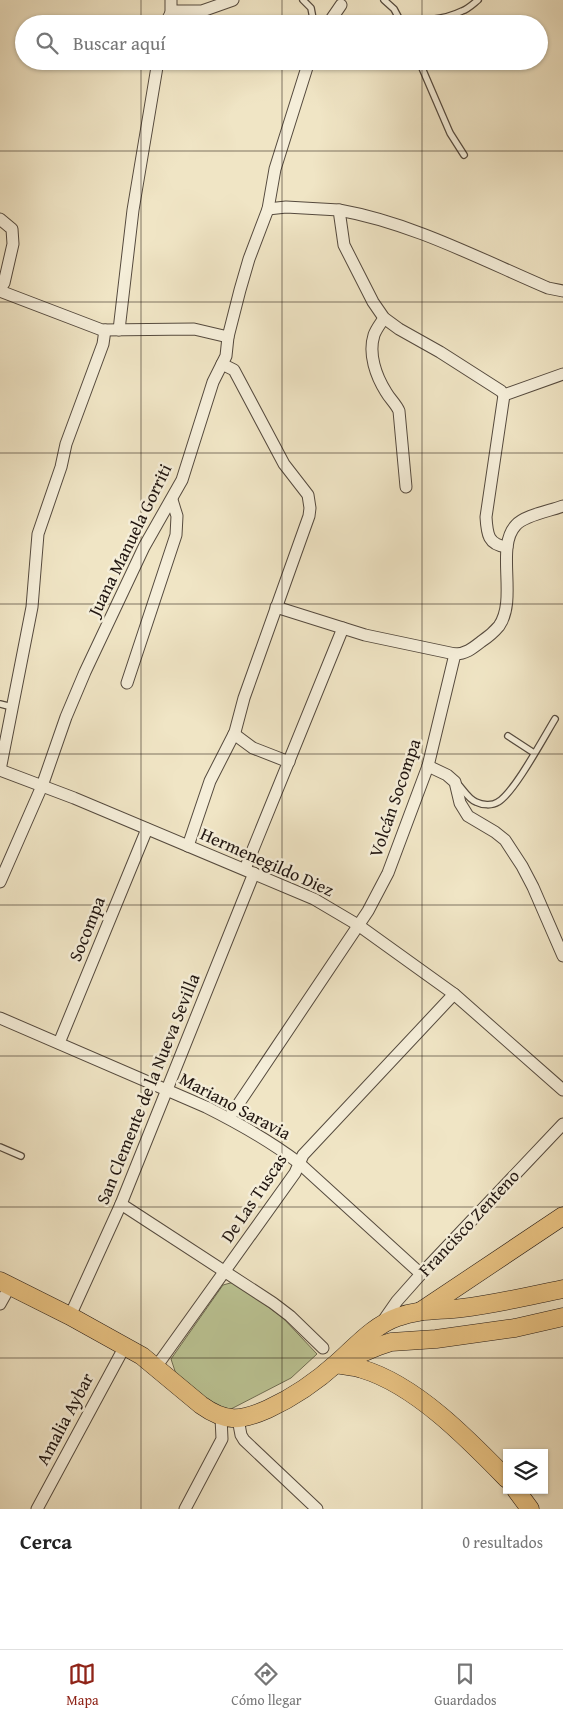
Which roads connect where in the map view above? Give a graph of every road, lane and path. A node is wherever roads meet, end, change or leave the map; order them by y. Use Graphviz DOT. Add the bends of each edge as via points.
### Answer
graph roads {
  1 [pos="171,0"];
  2 [pos="233,0"];
  3 [pos="303,0"];
  4 [pos="384,0"];
  5 [pos="478,0"];
  6 [pos="343,2"];
  7 [pos="171,13"];
  8 [pos="312,15"];
  9 [pos="334,15"];
  10 [pos="398,15"];
  11 [pos="448,15"];
  12 [pos="156,70"];
  13 [pos="306,70"];
  14 [pos="422,70"];
  15 [pos="464,155"];
  16 [pos="268,209"];
  17 [pos="338,210"];
  18 [pos="0,219"];
  19 [pos="0,290"];
  20 [pos="563,291"];
  21 [pos="384,318"];
  22 [pos="105,330"];
  23 [pos="119,330"];
  24 [pos="228,337"];
  25 [pos="222,364"];
  26 [pos="563,374"];
  27 [pos="504,395"];
  28 [pos="406,487"];
  29 [pos="172,500"];
  30 [pos="563,506"];
  31 [pos="508,547"];
  32 [pos="276,607"];
  33 [pos="343,628"];
  34 [pos="454,654"];
  35 [pos="127,683"];
  36 [pos="0,704"];
  37 [pos="12,707"];
  38 [pos="555,719"];
  39 [pos="234,734"];
  40 [pos="508,736"];
  41 [pos="534,753"];
  42 [pos="288,762"];
  43 [pos="428,766"];
  44 [pos="0,770"];
  45 [pos="455,782"];
  46 [pos="42,786"];
  47 [pos="147,829"];
  48 [pos="188,846"];
  49 [pos="250,871"];
  50 [pos="0,882"];
  51 [pos="358,926"];
  52 [pos="563,956"];
  53 [pos="454,994"];
  54 [pos="0,1018"];
  55 [pos="59,1043"];
  56 [pos="167,1089"];
  57 [pos="563,1090"];
  58 [pos="229,1118"];
  59 [pos="563,1124"];
  60 [pos="0,1147"];
  61 [pos="21,1156"];
  62 [pos="299,1163"];
  63 [pos="121,1204"];
  64 [pos="563,1216"];
  65 [pos="226,1271"];
  66 [pos="421,1274"];
  67 [pos="5,1283"];
  68 [pos="563,1289"];
  69 [pos="0,1304"];
  70 [pos="421,1311"];
  71 [pos="70,1316"];
  72 [pos="563,1317"];
  73 [pos="380,1326"];
  74 [pos="125,1346"];
  75 [pos="324,1348"];
  76 [pos="336,1364"];
  77 [pos="156,1367"];
  78 [pos="230,1418"];
  79 [pos="503,1475"];
  80 [pos="519,1494"];
  81 [pos="37,1509"];
  82 [pos="185,1509"];
  83 [pos="317,1509"];
  84 [pos="530,1509"];
  1 -- 7 [label="street"];
  2 -- 7 [label="street" via="202,11"];
  3 -- 8 [label="lane" via="311,8"];
  4 -- 10 [label="lane"];
  5 -- 11 [label="lane" via="461,12"];
  6 -- 9 [label="street"];
  12 -- 23 [label="street" via="133,210"];
  13 -- 16 [label="street, Juana Manuela Gorriti" via="275,169"];
  14 -- 15 [label="lane" via="450,133"];
  16 -- 17 [label="street"];
  16 -- 24 [label="street, Juana Manuela Gorriti" via="249,259"];
  17 -- 20 [label="street" via="384,221 462,250 548,288"];
  17 -- 21 [label="street" via="344,245"];
  18 -- 19 [label="street" via="12,229 14,244"];
  19 -- 22 [label="street"];
  21 -- 27 [label="street"];
  21 -- 28 [label="street" via="375,334 372,357 386,392 399,411"];
  22 -- 23 [label="street"];
  22 -- 37 [label="street" via="38,534 32,607"];
  23 -- 24 [label="street" via="194,328"];
  24 -- 25 [label="street, Juana Manuela Gorriti"];
  25 -- 29 [label="street, Juana Manuela Gorriti"];
  25 -- 32 [label="street" via="234,370 284,464 310,500 309,516"];
  26 -- 27 [label="street"];
  27 -- 31 [label="street" via="486,517 488,536 493,543"];
  29 -- 35 [label="street" via="177,516 176,535"];
  29 -- 46 [label="street, Juana Manuela Gorriti" via="144,547 85,672"];
  30 -- 31 [label="street" via="522,520 513,529"];
  31 -- 34 [label="street" via="507,601 500,625 471,650"];
  32 -- 33 [label="street"];
  32 -- 39 [label="street"];
  33 -- 34 [label="street"];
  33 -- 42 [label="street, San Clemente de la Nueva Sevilla"];
  34 -- 43 [label="street, Volcán Socompa"];
  36 -- 37 [label="lane"];
  37 -- 44 [label="street"];
  38 -- 41 [label="lane"];
  39 -- 42 [label="street" via="253,748"];
  39 -- 48 [label="street" via="210,781"];
  40 -- 41 [label="lane"];
  41 -- 45 [label="lane" via="515,784 498,803 476,802"];
  42 -- 49 [label="street, San Clemente de la Nueva Sevilla"];
  43 -- 45 [label="street"];
  43 -- 51 [label="street, Volcán Socompa" via="388,873"];
  44 -- 46 [label="street, Hermenegildo Diez"];
  45 -- 52 [label="street" via="464,812 505,840 522,866"];
  46 -- 47 [label="street, Hermenegildo Diez"];
  46 -- 50 [label="street, Juana Manuela Gorriti"];
  47 -- 48 [label="street, Hermenegildo Diez"];
  47 -- 55 [label="street, Socompa"];
  48 -- 49 [label="street, Hermenegildo Diez"];
  49 -- 51 [label="street, Hermenegildo Diez" via="314,899"];
  49 -- 56 [label="street, San Clemente de la Nueva Sevilla"];
  51 -- 53 [label="street, Hermenegildo Diez"];
  51 -- 58 [label="street, Volcán Socompa"];
  53 -- 57 [label="street, Hermenegildo Diez"];
  53 -- 62 [label="street, De Las Tuscas"];
  54 -- 55 [label="street, Mariano Saravia"];
  55 -- 56 [label="street, Mariano Saravia"];
  56 -- 58 [label="street, Mariano Saravia"];
  56 -- 63 [label="street, San Clemente de la Nueva Sevilla"];
  58 -- 62 [label="street, Mariano Saravia"];
  59 -- 66 [label="street, Francisco Zenteno"];
  60 -- 61 [label="lane"];
  62 -- 65 [label="street, De Las Tuscas"];
  62 -- 66 [label="street, Mariano Saravia"];
  63 -- 65 [label="street"];
  63 -- 71 [label="street, San Clemente de la Nueva Sevilla"];
  64 -- 70 [label="main road"];
  65 -- 75 [label="street" via="290,1316"];
  65 -- 77 [label="street, De Las Tuscas"];
  66 -- 73 [label="street, Francisco Zenteno"];
  67 -- 69 [label="street"];
  67 -- 71 [label="main road"];
  68 -- 70 [label="main road" via="497,1304"];
  70 -- 73 [label="main road" via="397,1317"];
  71 -- 74 [label="main road"];
  72 -- 76 [label="main road" via="515,1328 391,1342"];
  73 -- 76 [label="main road"];
  74 -- 77 [label="main road"];
  74 -- 81 [label="street, Amalia Aybar"];
  76 -- 78 [label="main road" via="287,1400 253,1416"];
  76 -- 79 [label="main road" via="366,1370 398,1385 458,1431"];
  77 -- 78 [label="main road" via="201,1405"];
  78 -- 82 [label="street"];
  78 -- 83 [label="street" via="244,1440"];
  80 -- 84 [label="main road"];
}
